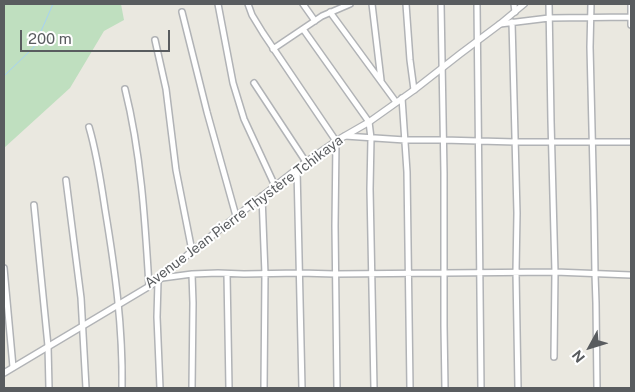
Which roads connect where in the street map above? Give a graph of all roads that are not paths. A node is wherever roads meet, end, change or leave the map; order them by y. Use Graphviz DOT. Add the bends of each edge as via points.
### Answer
graph roads {
  1 [pos="218,4"];
  2 [pos="248,4"];
  3 [pos="303,4"];
  4 [pos="347,4"];
  5 [pos="372,4"];
  6 [pos="406,4"];
  7 [pos="441,4"];
  8 [pos="477,4"];
  9 [pos="514,4"];
  10 [pos="524,4"];
  11 [pos="549,4"];
  12 [pos="591,4"];
  13 [pos="631,4"];
  14 [pos="182,12"];
  15 [pos="330,12"];
  16 [pos="514,12"];
  17 [pos="631,17"];
  18 [pos="549,18"];
  19 [pos="590,18"];
  20 [pos="315,21"];
  21 [pos="512,22"];
  22 [pos="500,24"];
  23 [pos="631,25"];
  24 [pos="303,29"];
  25 [pos="155,40"];
  26 [pos="477,40"];
  27 [pos="273,49"];
  28 [pos="442,68"];
  29 [pos="381,80"];
  30 [pos="254,83"];
  31 [pos="125,89"];
  32 [pos="414,90"];
  33 [pos="402,98"];
  34 [pos="396,102"];
  35 [pos="369,122"];
  36 [pos="89,127"];
  37 [pos="345,136"];
  38 [pos="370,138"];
  39 [pos="405,140"];
  40 [pos="443,140"];
  41 [pos="336,141"];
  42 [pos="479,141"];
  43 [pos="515,142"];
  44 [pos="552,142"];
  45 [pos="592,142"];
  46 [pos="631,142"];
  47 [pos="306,162"];
  48 [pos="297,169"];
  49 [pos="66,180"];
  50 [pos="275,186"];
  51 [pos="262,196"];
  52 [pos="34,204"];
  53 [pos="236,216"];
  54 [pos="192,251"];
  55 [pos="4,268"];
  56 [pos="516,272"];
  57 [pos="555,272"];
  58 [pos="300,273"];
  59 [pos="372,273"];
  60 [pos="408,273"];
  61 [pos="444,273"];
  62 [pos="480,273"];
  63 [pos="192,274"];
  64 [pos="227,274"];
  65 [pos="265,274"];
  66 [pos="336,274"];
  67 [pos="595,274"];
  68 [pos="631,275"];
  69 [pos="160,279"];
  70 [pos="149,286"];
  71 [pos="118,304"];
  72 [pos="83,326"];
  73 [pos="48,346"];
  74 [pos="554,358"];
  75 [pos="13,367"];
  76 [pos="4,373"];
  77 [pos="49,388"];
  78 [pos="86,388"];
  79 [pos="122,388"];
  80 [pos="160,388"];
  81 [pos="192,388"];
  82 [pos="229,388"];
  83 [pos="264,388"];
  84 [pos="302,388"];
  85 [pos="337,388"];
  86 [pos="374,388"];
  87 [pos="410,388"];
  88 [pos="445,388"];
  89 [pos="481,388"];
  90 [pos="518,388"];
  91 [pos="597,388"];
  1 -- 50 [label="street" via="233,83 244,120"];
  2 -- 27 [label="street"];
  3 -- 20 [label="street"];
  4 -- 15 [label="street"];
  5 -- 29 [label="street"];
  6 -- 32 [label="street"];
  7 -- 28 [label="street"];
  8 -- 26 [label="street"];
  9 -- 16 [label="street"];
  10 -- 16 [label="street, Avenue Jean Pierre Thystère Tchikaya"];
  11 -- 18 [label="street"];
  12 -- 19 [label="street"];
  13 -- 17 [label="street"];
  14 -- 53 [label="street"];
  15 -- 20 [label="street"];
  15 -- 29 [label="street"];
  16 -- 22 [label="street, Avenue Jean Pierre Thystère Tchikaya"];
  17 -- 19 [label="street"];
  17 -- 23 [label="street"];
  18 -- 19 [label="street"];
  18 -- 21 [label="street"];
  18 -- 44 [label="street"];
  19 -- 45 [label="street"];
  20 -- 24 [label="street"];
  21 -- 22 [label="street"];
  21 -- 43 [label="street"];
  22 -- 26 [label="street, Avenue Jean Pierre Thystère Tchikaya"];
  24 -- 27 [label="street"];
  24 -- 35 [label="street"];
  25 -- 54 [label="street"];
  26 -- 28 [label="street, Avenue Jean Pierre Thystère Tchikaya"];
  26 -- 42 [label="street"];
  27 -- 41 [label="street"];
  28 -- 32 [label="street, Avenue Jean Pierre Thystère Tchikaya"];
  28 -- 40 [label="street"];
  29 -- 34 [label="street"];
  30 -- 47 [label="street"];
  31 -- 70 [label="street" via="141,180"];
  32 -- 33 [label="street, Avenue Jean Pierre Thystère Tchikaya"];
  33 -- 34 [label="street, Avenue Jean Pierre Thystère Tchikaya"];
  33 -- 39 [label="street"];
  34 -- 35 [label="street, Avenue Jean Pierre Thystère Tchikaya"];
  35 -- 37 [label="street, Avenue Jean Pierre Thystère Tchikaya"];
  35 -- 38 [label="street"];
  36 -- 71 [label="street" via="111,245"];
  37 -- 38 [label="street"];
  37 -- 41 [label="street, Avenue Jean Pierre Thystère Tchikaya"];
  38 -- 39 [label="street"];
  38 -- 59 [label="street"];
  39 -- 40 [label="street"];
  39 -- 60 [label="street"];
  40 -- 42 [label="street"];
  40 -- 61 [label="street"];
  41 -- 47 [label="street, Avenue Jean Pierre Thystère Tchikaya"];
  41 -- 66 [label="street"];
  42 -- 43 [label="street"];
  42 -- 62 [label="street"];
  43 -- 44 [label="street"];
  43 -- 56 [label="street"];
  44 -- 45 [label="street"];
  44 -- 57 [label="street"];
  45 -- 46 [label="street"];
  45 -- 67 [label="street"];
  47 -- 48 [label="street, Avenue Jean Pierre Thystère Tchikaya"];
  48 -- 50 [label="street, Avenue Jean Pierre Thystère Tchikaya"];
  48 -- 58 [label="street"];
  49 -- 72 [label="street"];
  50 -- 51 [label="street, Avenue Jean Pierre Thystère Tchikaya"];
  51 -- 53 [label="street, Avenue Jean Pierre Thystère Tchikaya"];
  51 -- 65 [label="street"];
  52 -- 73 [label="street"];
  53 -- 54 [label="street, Avenue Jean Pierre Thystère Tchikaya"];
  54 -- 69 [label="street, Avenue Jean Pierre Thystère Tchikaya"];
  55 -- 75 [label="street"];
  56 -- 57 [label="street"];
  56 -- 62 [label="street"];
  56 -- 90 [label="street"];
  57 -- 67 [label="street"];
  57 -- 74 [label="street"];
  58 -- 65 [label="street"];
  58 -- 66 [label="street"];
  58 -- 84 [label="street"];
  59 -- 60 [label="street"];
  59 -- 66 [label="street"];
  59 -- 86 [label="street"];
  60 -- 61 [label="street"];
  60 -- 87 [label="street"];
  61 -- 62 [label="street"];
  61 -- 88 [label="street"];
  62 -- 89 [label="street"];
  63 -- 64 [label="street"];
  63 -- 69 [label="street"];
  63 -- 81 [label="street"];
  64 -- 65 [label="street"];
  64 -- 82 [label="street"];
  65 -- 83 [label="street"];
  66 -- 85 [label="street"];
  67 -- 68 [label="street"];
  67 -- 91 [label="street"];
  69 -- 70 [label="street, Avenue Jean Pierre Thystère Tchikaya"];
  69 -- 80 [label="street" via="157,317"];
  70 -- 71 [label="street, Avenue Jean Pierre Thystère Tchikaya"];
  71 -- 72 [label="street, Avenue Jean Pierre Thystère Tchikaya"];
  71 -- 79 [label="street"];
  72 -- 73 [label="street, Avenue Jean Pierre Thystère Tchikaya"];
  72 -- 78 [label="street"];
  73 -- 75 [label="street, Avenue Jean Pierre Thystère Tchikaya"];
  73 -- 77 [label="street"];
  75 -- 76 [label="street, Avenue Jean Pierre Thystère Tchikaya"];
}
